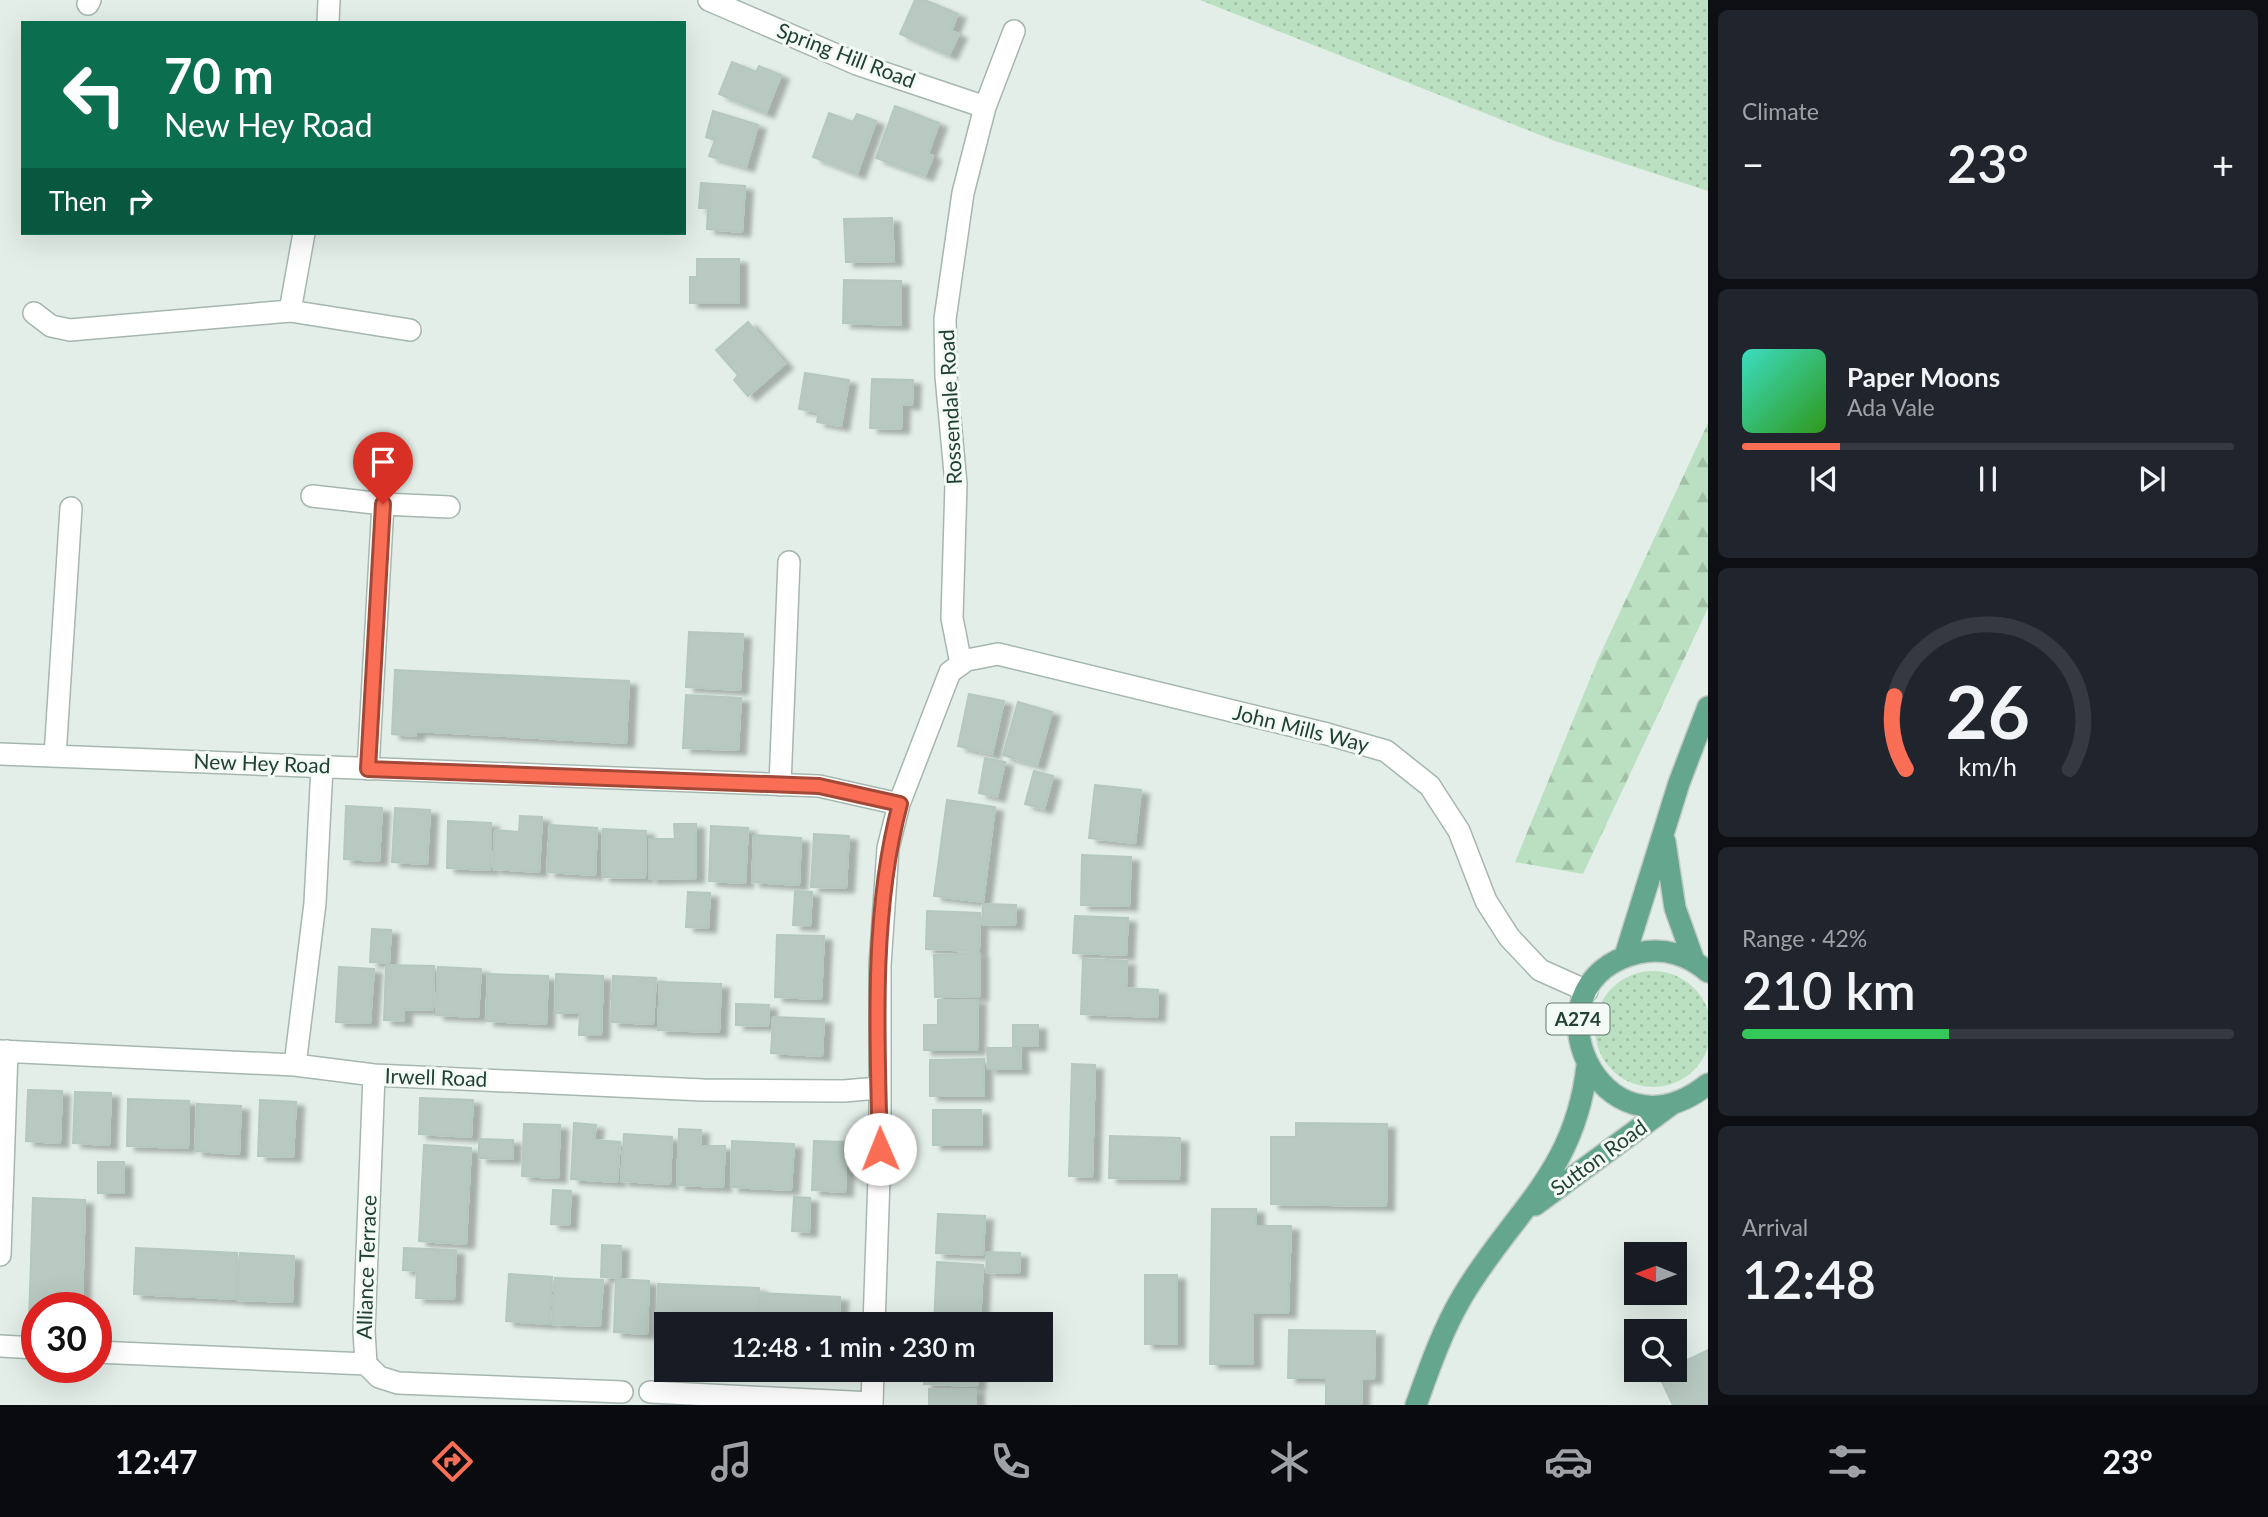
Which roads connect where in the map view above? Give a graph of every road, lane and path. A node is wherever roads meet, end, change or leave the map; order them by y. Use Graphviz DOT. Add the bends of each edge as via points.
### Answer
graph roads {
  1 [pos="329,0"];
  2 [pos="709,0"];
  3 [pos="328,21"];
  4 [pos="1014,31"];
  5 [pos="985,107"];
  6 [pos="304,235"];
  7 [pos="290,311"];
  8 [pos="34,313"];
  9 [pos="410,330"];
  10 [pos="312,496"];
  11 [pos="383,504"];
  12 [pos="449,507"];
  13 [pos="71,508"];
  14 [pos="789,562"];
  15 [pos="964,662"];
  16 [pos="1708,707"];
  17 [pos="0,754"];
  18 [pos="55,756"];
  19 [pos="322,767"];
  20 [pos="368,769"];
  21 [pos="780,785"];
  22 [pos="900,804"];
  23 [pos="1664,836"];
  24 [pos="1625,956"];
  25 [pos="1701,967"];
  26 [pos="1587,991"];
  27 [pos="4,1051"];
  28 [pos="295,1065"];
  29 [pos="1587,1066"];
  30 [pos="374,1075"];
  31 [pos="1708,1084"];
  32 [pos="878,1088"];
  33 [pos="1672,1104"];
  34 [pos="1525,1212"];
  35 [pos="0,1255"];
  36 [pos="874,1312"];
  37 [pos="0,1346"];
  38 [pos="21,1347"];
  39 [pos="112,1353"];
  40 [pos="366,1364"];
  41 [pos="873,1382"];
  42 [pos="622,1392"];
  43 [pos="650,1392"];
  44 [pos="872,1404"];
  45 [pos="1416,1405"];
  1 -- 3 [label="street"];
  2 -- 5 [label="street, Spring Hill Road" via="857,64"];
  4 -- 5 [label="street, Rossendale Road"];
  5 -- 15 [label="street, Rossendale Road" via="963,193 945,320 956,484 952,618"];
  6 -- 7 [label="street"];
  7 -- 8 [label="street" via="70,331 51,326"];
  7 -- 9 [label="street"];
  10 -- 11 [label="street"];
  11 -- 12 [label="street"];
  11 -- 20 [label="street"];
  13 -- 18 [label="street"];
  14 -- 21 [label="street"];
  15 -- 22 [label="street" via="950,672"];
  15 -- 26 [label="street, John Mills Way" via="998,654 1386,751 1435,794 1459,831 1486,901 1509,937 1540,970"];
  16 -- 23 [label="main road"];
  17 -- 18 [label="street, New Hey Road"];
  18 -- 19 [label="street, New Hey Road"];
  19 -- 20 [label="street, New Hey Road"];
  19 -- 28 [label="street" via="315,903"];
  20 -- 21 [label="street, New Hey Road"];
  21 -- 22 [label="street, New Hey Road" via="819,786"];
  22 -- 32 [label="street" via="888,848"];
  23 -- 24 [label="main road"];
  23 -- 25 [label="main road" via="1682,934"];
  24 -- 25 [label="main road" via="1648,951 1672,953"];
  24 -- 26 [label="main road, Sutton Road / A274" via="1603,970"];
  26 -- 29 [label="main road, Sutton Road / A274" via="1578,1015 1578,1042"];
  27 -- 28 [label="street, Irwell Road"];
  27 -- 35 [label="street"];
  28 -- 30 [label="street, Irwell Road"];
  29 -- 33 [label="main road, Sutton Road / A274" via="1602,1086 1623,1100 1647,1106"];
  29 -- 34 [label="main road, Sutton Road / A274" via="1573,1130"];
  30 -- 32 [label="street, Irwell Road" via="704,1090"];
  30 -- 40 [label="street, Alliance Terrace"];
  31 -- 33 [label="main road, Sutton Road / A274"];
  32 -- 36 [label="street"];
  33 -- 34 [label="main road, Sutton Road / A274"];
  34 -- 45 [label="main road, Sutton Road / A274" via="1461,1299"];
  37 -- 38 [label="street"];
  39 -- 40 [label="street"];
  40 -- 42 [label="street, Alliance Terrace" via="379,1377 398,1383"];
  41 -- 44 [label="street"];
  43 -- 44 [label="street"];
}
